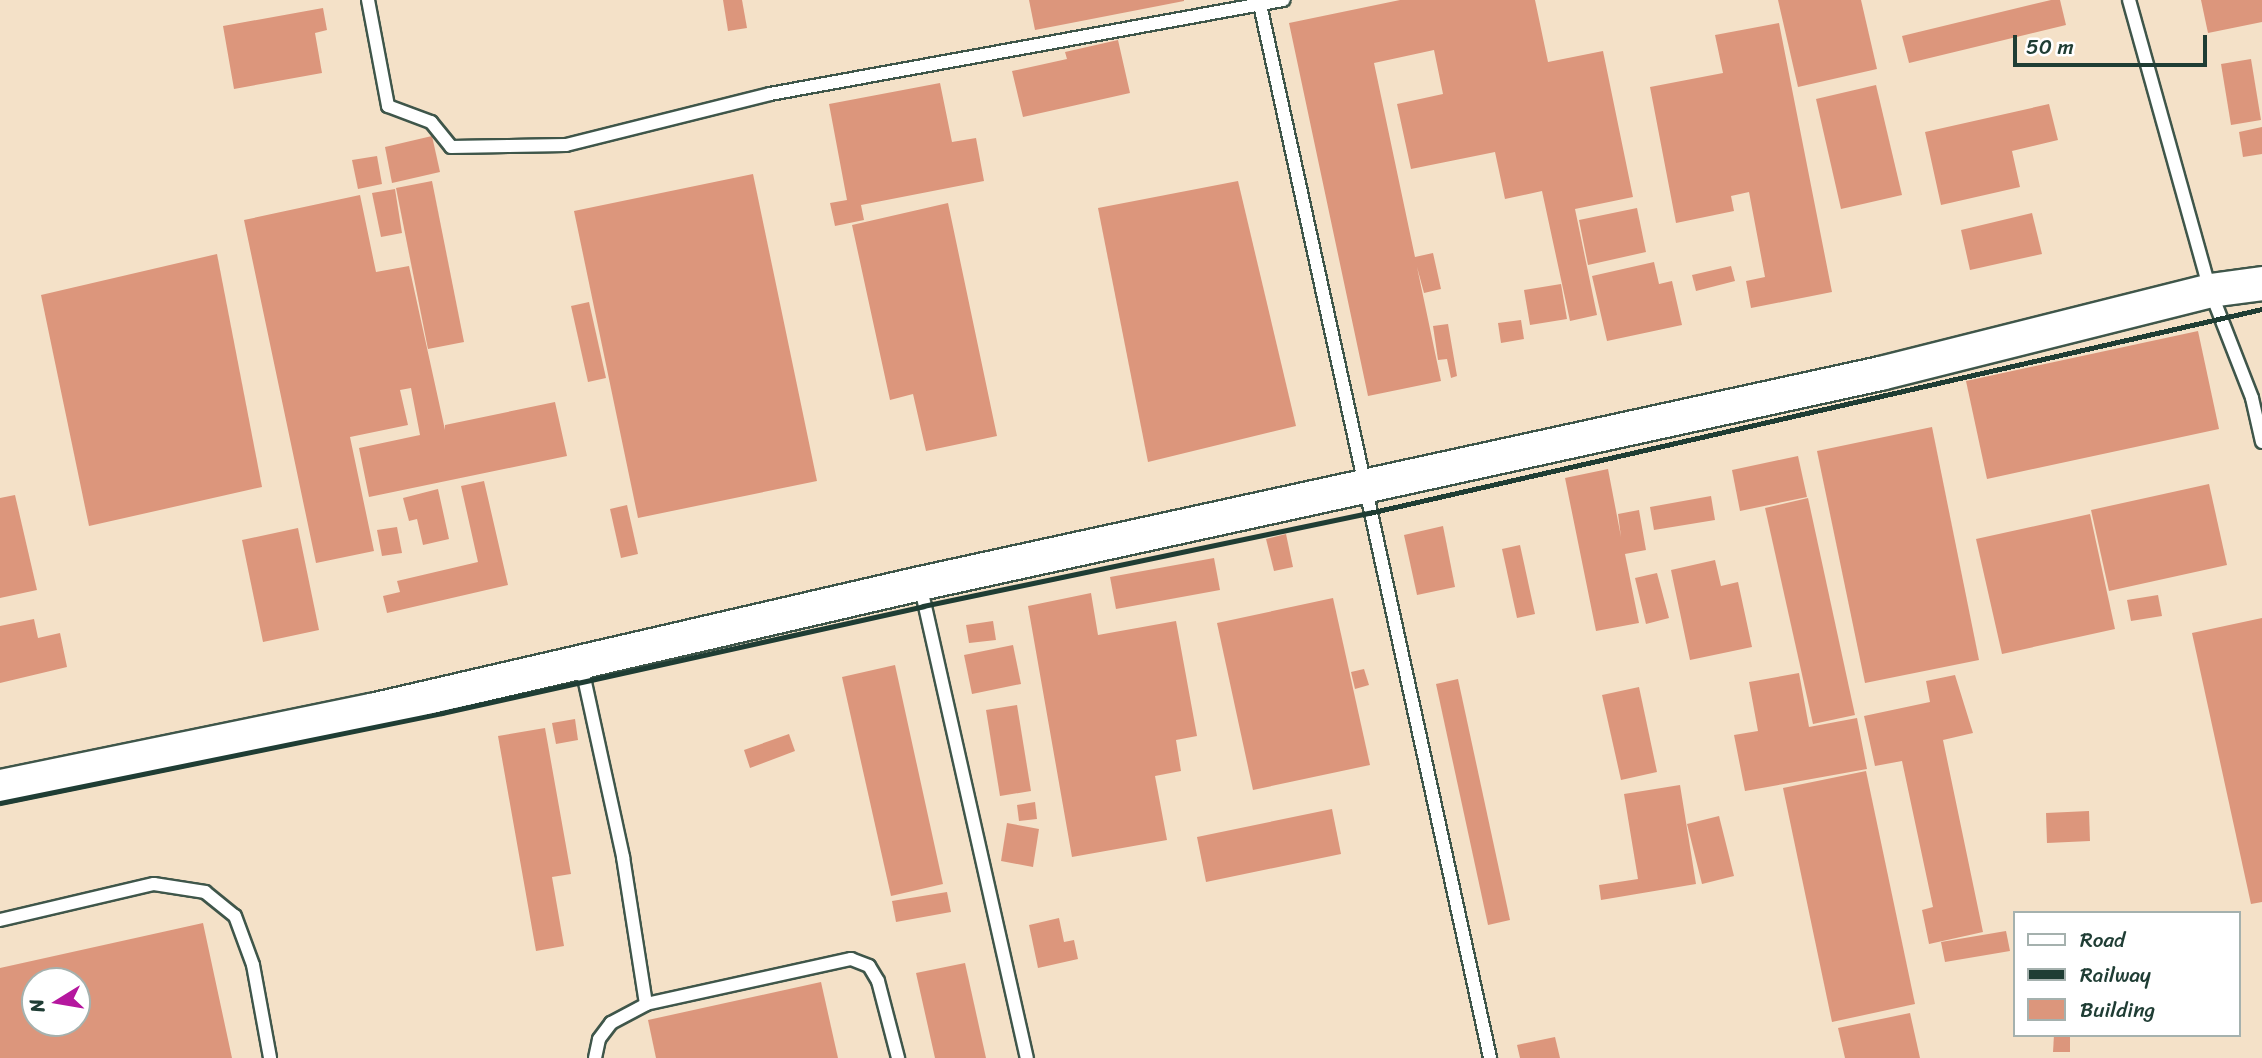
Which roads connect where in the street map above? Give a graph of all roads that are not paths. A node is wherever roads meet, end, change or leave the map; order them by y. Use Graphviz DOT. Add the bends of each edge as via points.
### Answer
graph roads {
  1 [pos="368,0"];
  2 [pos="1283,0"];
  3 [pos="2129,0"];
  4 [pos="1260,2"];
  5 [pos="2262,284"];
  6 [pos="2210,290"];
  7 [pos="2262,442"];
  8 [pos="1365,486"];
  9 [pos="920,583"];
  10 [pos="580,661"];
  11 [pos="0,786"];
  12 [pos="0,920"];
  13 [pos="646,1004"];
  14 [pos="271,1058"];
  15 [pos="595,1058"];
  16 [pos="898,1058"];
  17 [pos="1027,1058"];
  18 [pos="1490,1058"];
  1 -- 4 [label="lane" via="388,106 431,122 451,147 566,145 770,94"];
  2 -- 4 [label="lane"];
  3 -- 6 [label="lane"];
  4 -- 8 [label="lane"];
  5 -- 6 [label="street"];
  6 -- 7 [label="lane" via="2252,398"];
  6 -- 8 [label="street" via="1880,373"];
  8 -- 9 [label="street"];
  8 -- 18 [label="lane"];
  9 -- 10 [label="street"];
  9 -- 17 [label="lane"];
  10 -- 11 [label="street"];
  10 -- 13 [label="lane" via="623,857"];
  12 -- 14 [label="lane" via="154,884 205,892 234,916 253,965"];
  13 -- 15 [label="lane" via="611,1023 599,1039"];
  13 -- 16 [label="lane" via="851,959 869,966 878,981"];
}
